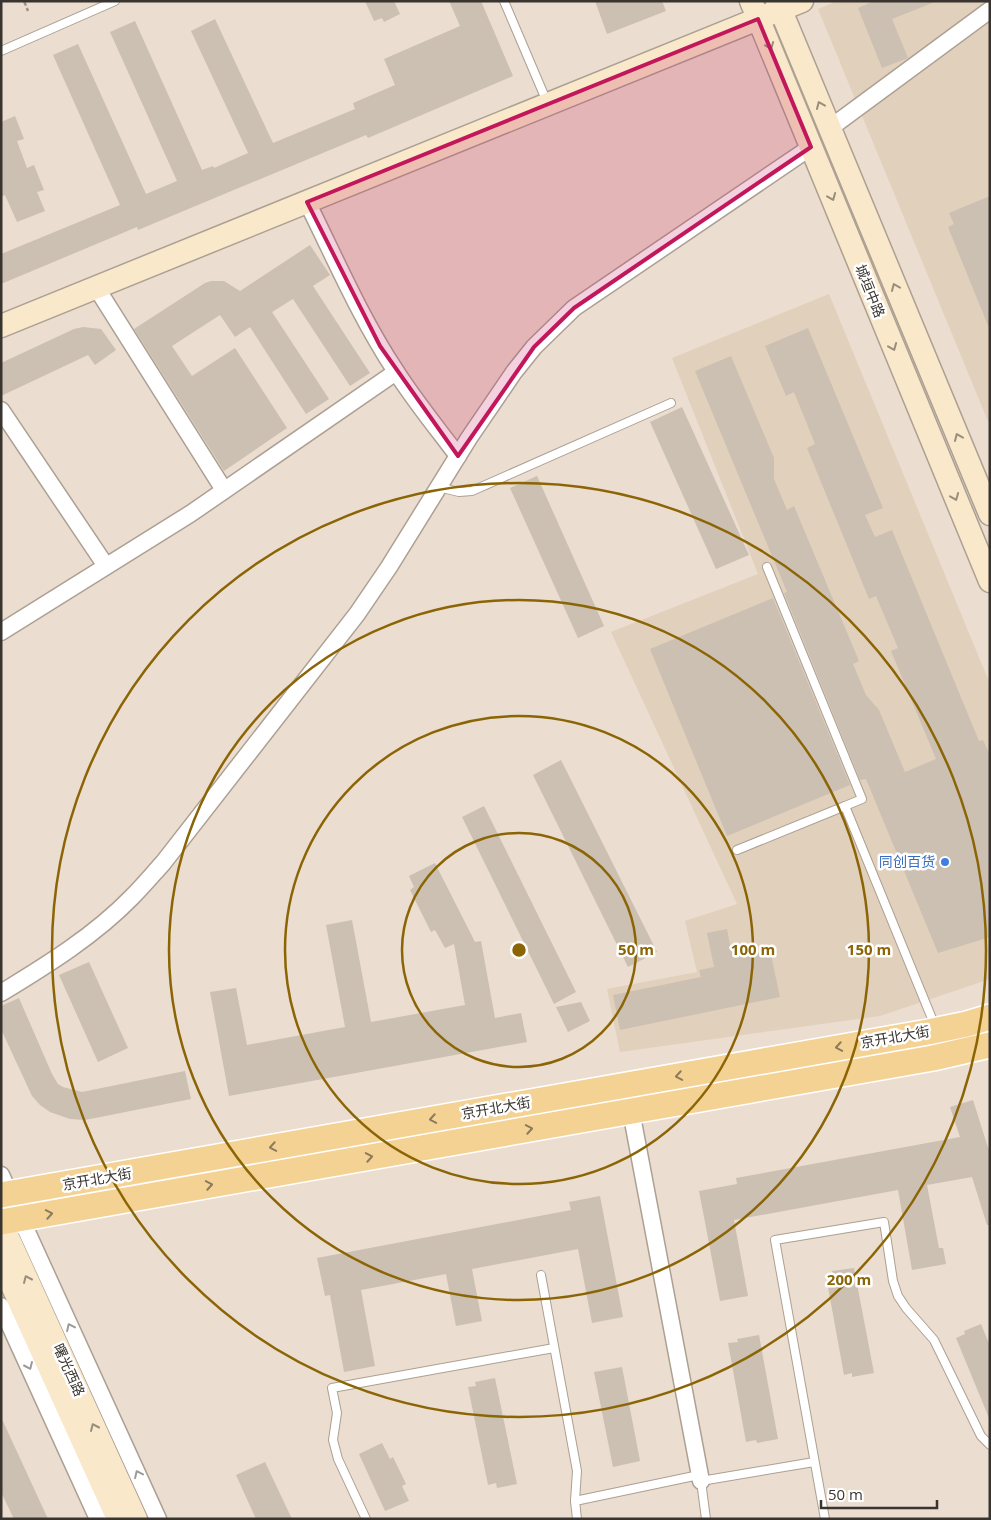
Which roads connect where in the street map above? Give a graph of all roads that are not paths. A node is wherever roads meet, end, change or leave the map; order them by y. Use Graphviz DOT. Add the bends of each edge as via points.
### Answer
graph roads {
  1 [pos="115,1"];
  2 [pos="504,1"];
  3 [pos="802,1"];
  4 [pos="779,6"];
  5 [pos="755,10"];
  6 [pos="990,10"];
  7 [pos="1,51"];
  8 [pos="548,104"];
  9 [pos="830,128"];
  10 [pos="811,147"];
  11 [pos="307,202"];
  12 [pos="96,287"];
  13 [pos="1,326"];
  14 [pos="396,372"];
  15 [pos="671,403"];
  16 [pos="1,410"];
  17 [pos="458,456"];
  18 [pos="438,487"];
  19 [pos="224,490"];
  20 [pos="990,514"];
  21 [pos="106,566"];
  22 [pos="767,567"];
  23 [pos="990,581"];
  24 [pos="1,632"];
  25 [pos="845,806"];
  26 [pos="737,850"];
  27 [pos="1,993"];
  28 [pos="990,1017"];
  29 [pos="937,1030"];
  30 [pos="990,1044"];
  31 [pos="631,1111"];
  32 [pos="4,1188"];
  33 [pos="8,1221"];
  34 [pos="1,1261"];
  35 [pos="541,1275"];
  36 [pos="1,1306"];
  37 [pos="554,1348"];
  38 [pos="990,1445"];
  39 [pos="814,1462"];
  40 [pos="700,1478"];
  41 [pos="575,1501"];
  42 [pos="98,1519"];
  43 [pos="118,1519"];
  44 [pos="136,1519"];
  45 [pos="158,1519"];
  46 [pos="366,1519"];
  47 [pos="577,1519"];
  48 [pos="706,1519"];
  49 [pos="824,1519"];
  1 -- 7 [label="lane"];
  2 -- 8 [label="lane"];
  3 -- 4 [label="main road"];
  4 -- 5 [label="main road"];
  9 -- 4 [label="main road, 城垣中路, one-way"];
  5 -- 8 [label="main road"];
  5 -- 10 [label="main road, 城垣中路, one-way"];
  6 -- 9 [label="street"];
  8 -- 11 [label="main road"];
  20 -- 9 [label="main road, 城垣中路, one-way"];
  10 -- 17 [label="street" via="574,308 534,347 514,372"];
  10 -- 23 [label="main road, 城垣中路, one-way"];
  11 -- 12 [label="main road"];
  11 -- 14 [label="street"];
  12 -- 13 [label="main road"];
  12 -- 19 [label="street"];
  14 -- 17 [label="street"];
  14 -- 19 [label="street"];
  15 -- 18 [label="lane" via="472,491 459,492"];
  16 -- 21 [label="street"];
  17 -- 18 [label="street"];
  18 -- 27 [label="street" via="357,614 163,863 132,898 96,929"];
  19 -- 21 [label="street"];
  21 -- 24 [label="street"];
  22 -- 25 [label="lane" via="862,799"];
  25 -- 26 [label="lane"];
  25 -- 29 [label="lane"];
  28 -- 29 [label="main road, 京开北大街"];
  29 -- 32 [label="main road, 京开北大街, one-way"];
  30 -- 31 [label="main road, 京开北大街" via="933,1058"];
  33 -- 31 [label="main road, 京开北大街, one-way"];
  31 -- 40 [label="street"];
  32 -- 33 [label="street"];
  44 -- 33 [label="main road, 曙光西路, one-way"];
  45 -- 33 [label="street, one-way"];
  34 -- 43 [label="main road, 曙光西路"];
  35 -- 37 [label="lane"];
  36 -- 42 [label="street, one-way"];
  37 -- 41 [label="lane" via="577,1472"];
  37 -- 46 [label="lane" via="332,1388 337,1413 333,1440"];
  38 -- 39 [label="lane" via="981,1436 934,1340 898,1296 884,1222 776,1240"];
  39 -- 40 [label="lane"];
  39 -- 49 [label="lane"];
  40 -- 41 [label="lane"];
  40 -- 48 [label="lane"];
  41 -- 47 [label="lane"];
}
